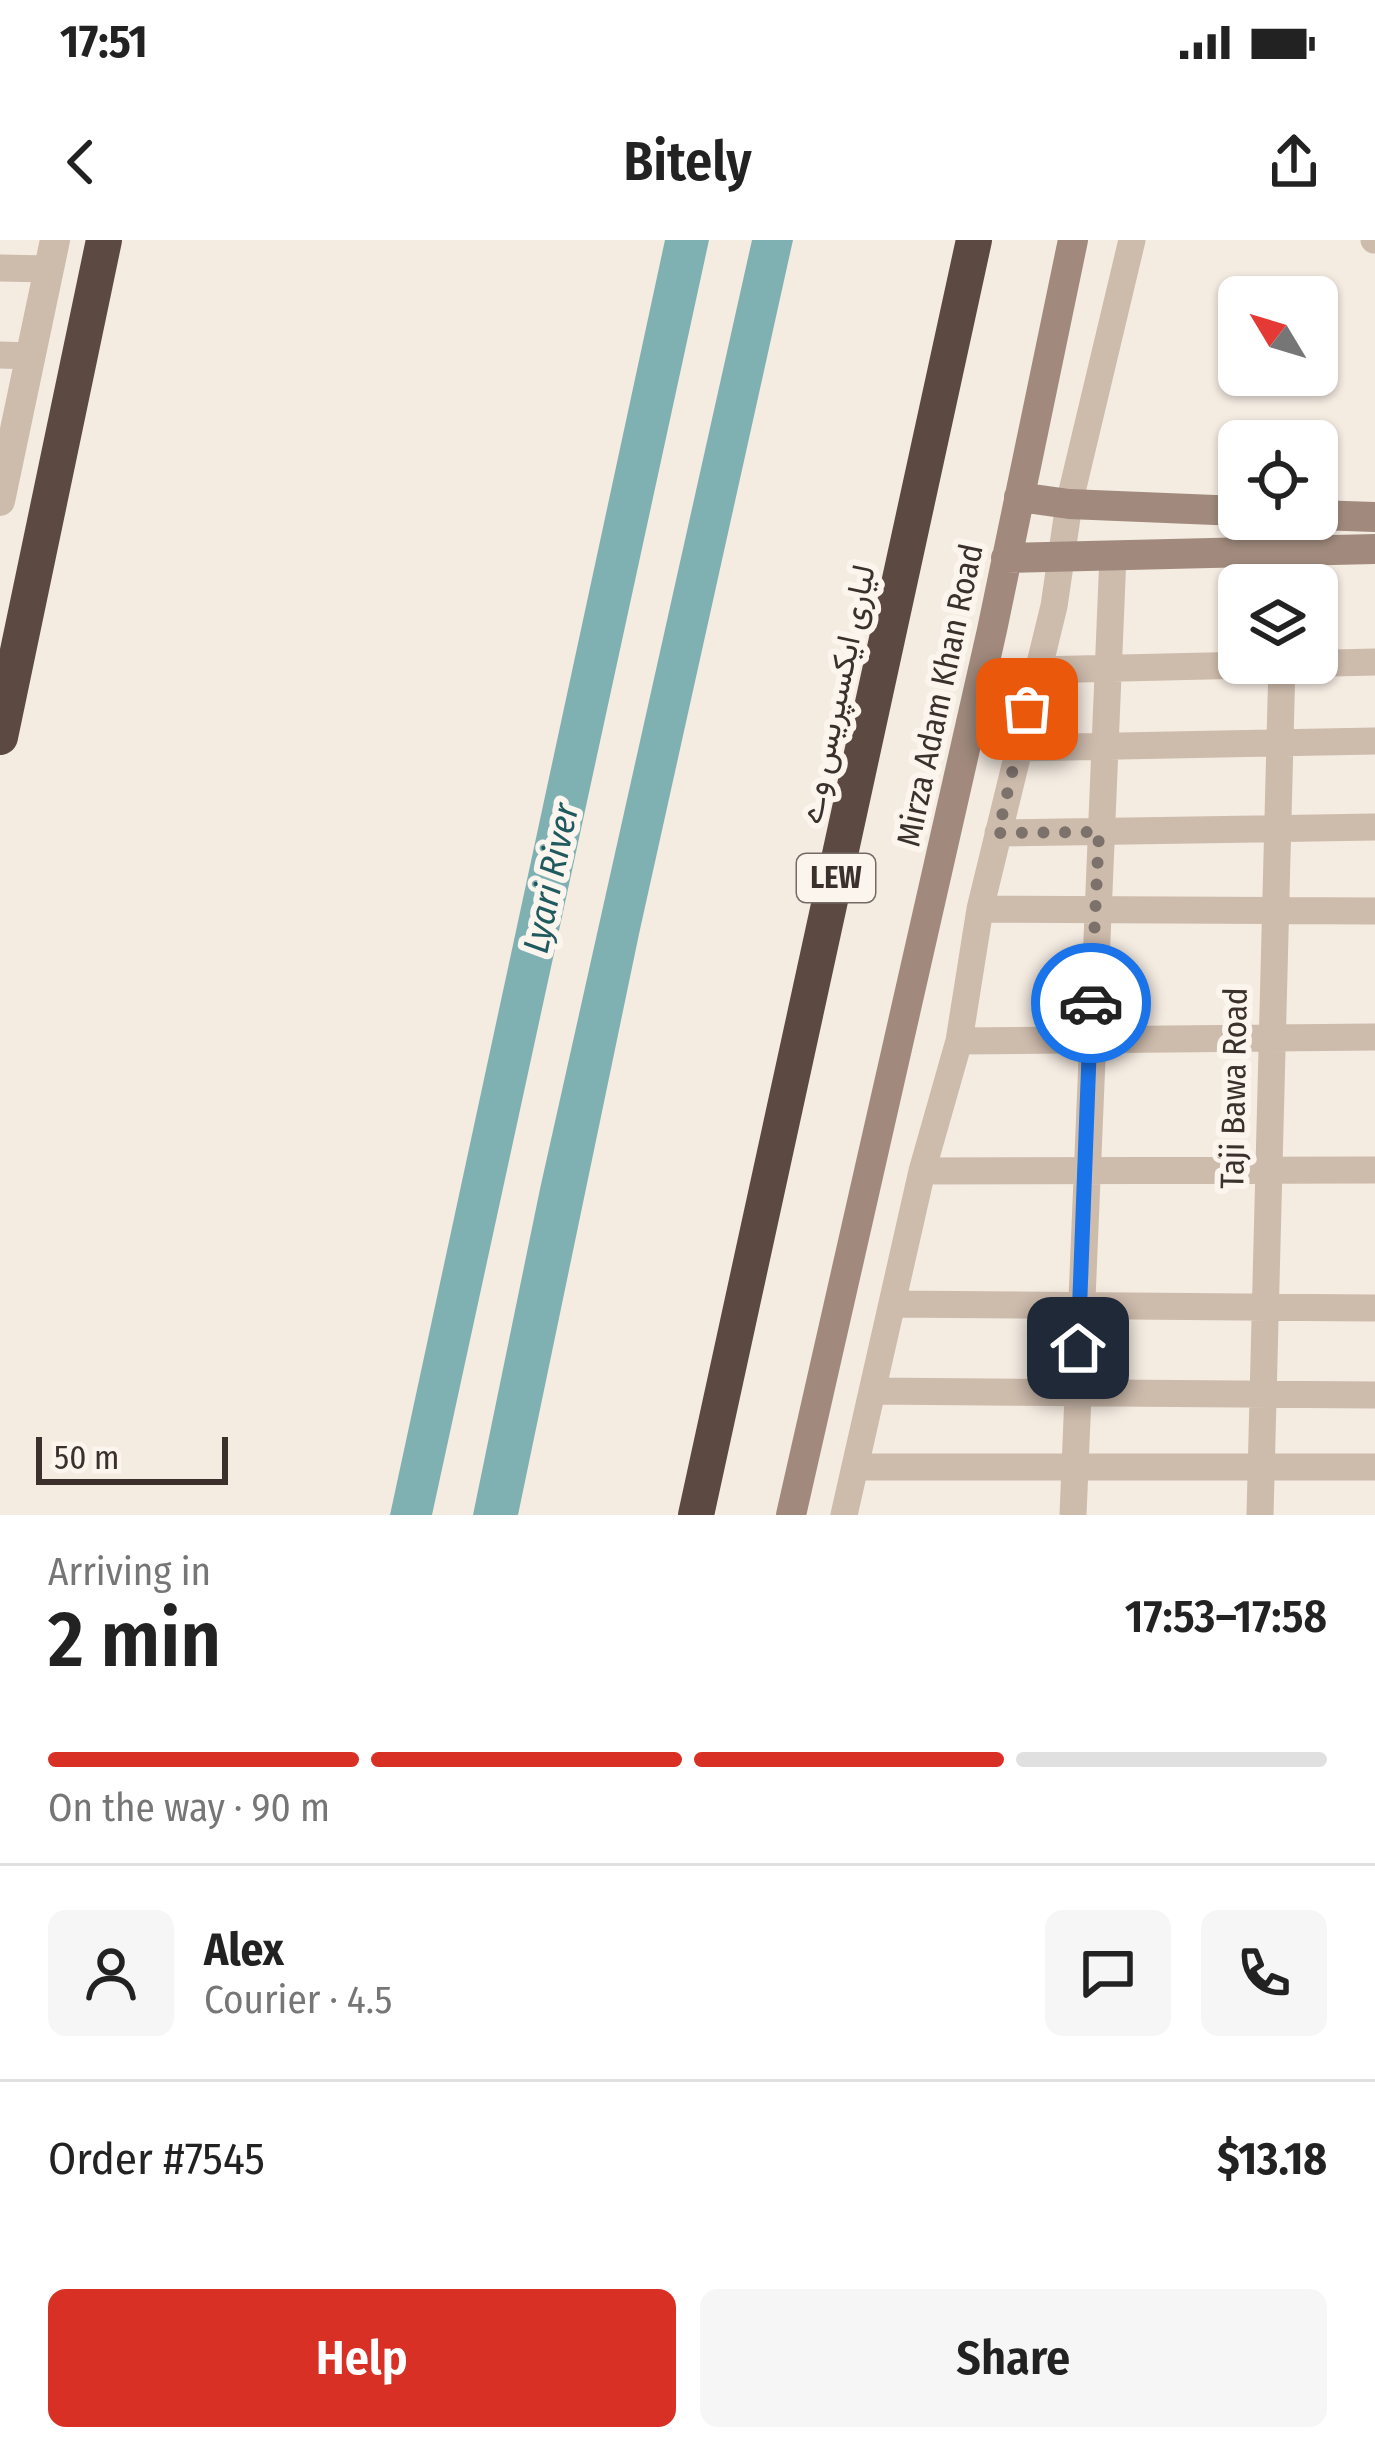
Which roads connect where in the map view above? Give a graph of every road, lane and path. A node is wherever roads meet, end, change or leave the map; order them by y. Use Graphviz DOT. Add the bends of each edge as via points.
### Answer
graph roads {
  1 [pos="104,240"];
  2 [pos="974,240"];
  3 [pos="1073,240"];
  4 [pos="1132,240"];
  5 [pos="52,255"];
  6 [pos="0,268"];
  7 [pos="15,355"];
  8 [pos="11,400"];
  9 [pos="1018,497"];
  10 [pos="0,501"];
  11 [pos="1070,504"];
  12 [pos="1218,511"];
  13 [pos="1338,516"];
  14 [pos="1375,517"];
  15 [pos="1286,540"];
  16 [pos="1375,549"];
  17 [pos="1286,551"];
  18 [pos="1113,555"];
  19 [pos="1064,556"];
  20 [pos="1006,557"];
  21 [pos="1286,564"];
  22 [pos="1338,662"];
  23 [pos="1375,662"];
  24 [pos="1218,665"];
  25 [pos="1107,668"];
  26 [pos="1036,670"];
  27 [pos="1281,684"];
  28 [pos="0,737"];
  29 [pos="1375,741"];
  30 [pos="1279,743"];
  31 [pos="1103,746"];
  32 [pos="1018,748"];
  33 [pos="1375,827"];
  34 [pos="1276,828"];
  35 [pos="1099,832"];
  36 [pos="998,833"];
  37 [pos="980,909"];
  38 [pos="1375,911"];
  39 [pos="1095,912"];
  40 [pos="1273,912"];
  41 [pos="1375,1037"];
  42 [pos="1270,1038"];
  43 [pos="1090,1040"];
  44 [pos="959,1041"];
  45 [pos="1085,1170"];
  46 [pos="1267,1170"];
  47 [pos="1375,1170"];
  48 [pos="922,1171"];
  49 [pos="892,1304"];
  50 [pos="1080,1306"];
  51 [pos="1375,1308"];
  52 [pos="1264,1309"];
  53 [pos="1075,1390"];
  54 [pos="872,1391"];
  55 [pos="1263,1392"];
  56 [pos="1375,1395"];
  57 [pos="855,1467"];
  58 [pos="1073,1467"];
  59 [pos="1260,1467"];
  60 [pos="1375,1467"];
  61 [pos="696,1515"];
  62 [pos="791,1515"];
  63 [pos="844,1515"];
  64 [pos="1073,1515"];
  65 [pos="1260,1515"];
  1 -- 28 [label="highway"];
  2 -- 61 [label="highway, لیاری ایکسپریس وے / LEW"];
  3 -- 9 [label="main road, Mirza Adam Khan Road"];
  4 -- 11 [label="street"];
  5 -- 6 [label="street"];
  5 -- 7 [label="street"];
  7 -- 8 [label="street"];
  8 -- 10 [label="street"];
  9 -- 11 [label="main road"];
  9 -- 20 [label="main road, Mirza Adam Khan Road"];
  11 -- 12 [label="main road"];
  11 -- 19 [label="street"];
  13 -- 14 [label="main road"];
  15 -- 17 [label="street"];
  16 -- 17 [label="main road"];
  17 -- 18 [label="main road"];
  17 -- 21 [label="street"];
  18 -- 19 [label="main road"];
  18 -- 25 [label="street"];
  19 -- 20 [label="main road"];
  19 -- 26 [label="street"];
  20 -- 62 [label="main road, Mirza Adam Khan Road"];
  22 -- 23 [label="street"];
  24 -- 25 [label="street"];
  25 -- 26 [label="street"];
  25 -- 31 [label="street"];
  26 -- 32 [label="street"];
  27 -- 30 [label="street, Taji Bawa Road"];
  29 -- 30 [label="street"];
  30 -- 31 [label="street"];
  30 -- 34 [label="street, Taji Bawa Road"];
  31 -- 32 [label="street"];
  31 -- 35 [label="street"];
  32 -- 36 [label="street"];
  33 -- 34 [label="street"];
  34 -- 35 [label="street"];
  34 -- 40 [label="street, Taji Bawa Road"];
  35 -- 36 [label="street"];
  35 -- 39 [label="street"];
  36 -- 37 [label="street"];
  37 -- 39 [label="street"];
  37 -- 44 [label="street"];
  38 -- 40 [label="street"];
  39 -- 40 [label="street"];
  39 -- 43 [label="street"];
  40 -- 42 [label="street, Taji Bawa Road"];
  41 -- 42 [label="street"];
  42 -- 43 [label="street"];
  42 -- 46 [label="street, Taji Bawa Road"];
  43 -- 44 [label="street"];
  43 -- 45 [label="street"];
  44 -- 48 [label="street"];
  45 -- 46 [label="street"];
  45 -- 48 [label="street"];
  45 -- 50 [label="street"];
  46 -- 47 [label="street"];
  46 -- 52 [label="street, Taji Bawa Road"];
  48 -- 49 [label="street"];
  49 -- 50 [label="street"];
  49 -- 54 [label="street"];
  50 -- 52 [label="street"];
  50 -- 53 [label="street"];
  51 -- 52 [label="street"];
  52 -- 55 [label="street, Taji Bawa Road"];
  53 -- 54 [label="street"];
  53 -- 55 [label="street"];
  53 -- 58 [label="street"];
  54 -- 57 [label="street"];
  55 -- 56 [label="street"];
  55 -- 59 [label="street, Taji Bawa Road"];
  57 -- 58 [label="street"];
  57 -- 63 [label="street"];
  58 -- 59 [label="street"];
  58 -- 64 [label="street"];
  59 -- 60 [label="street"];
  59 -- 65 [label="street, Taji Bawa Road"];
}
